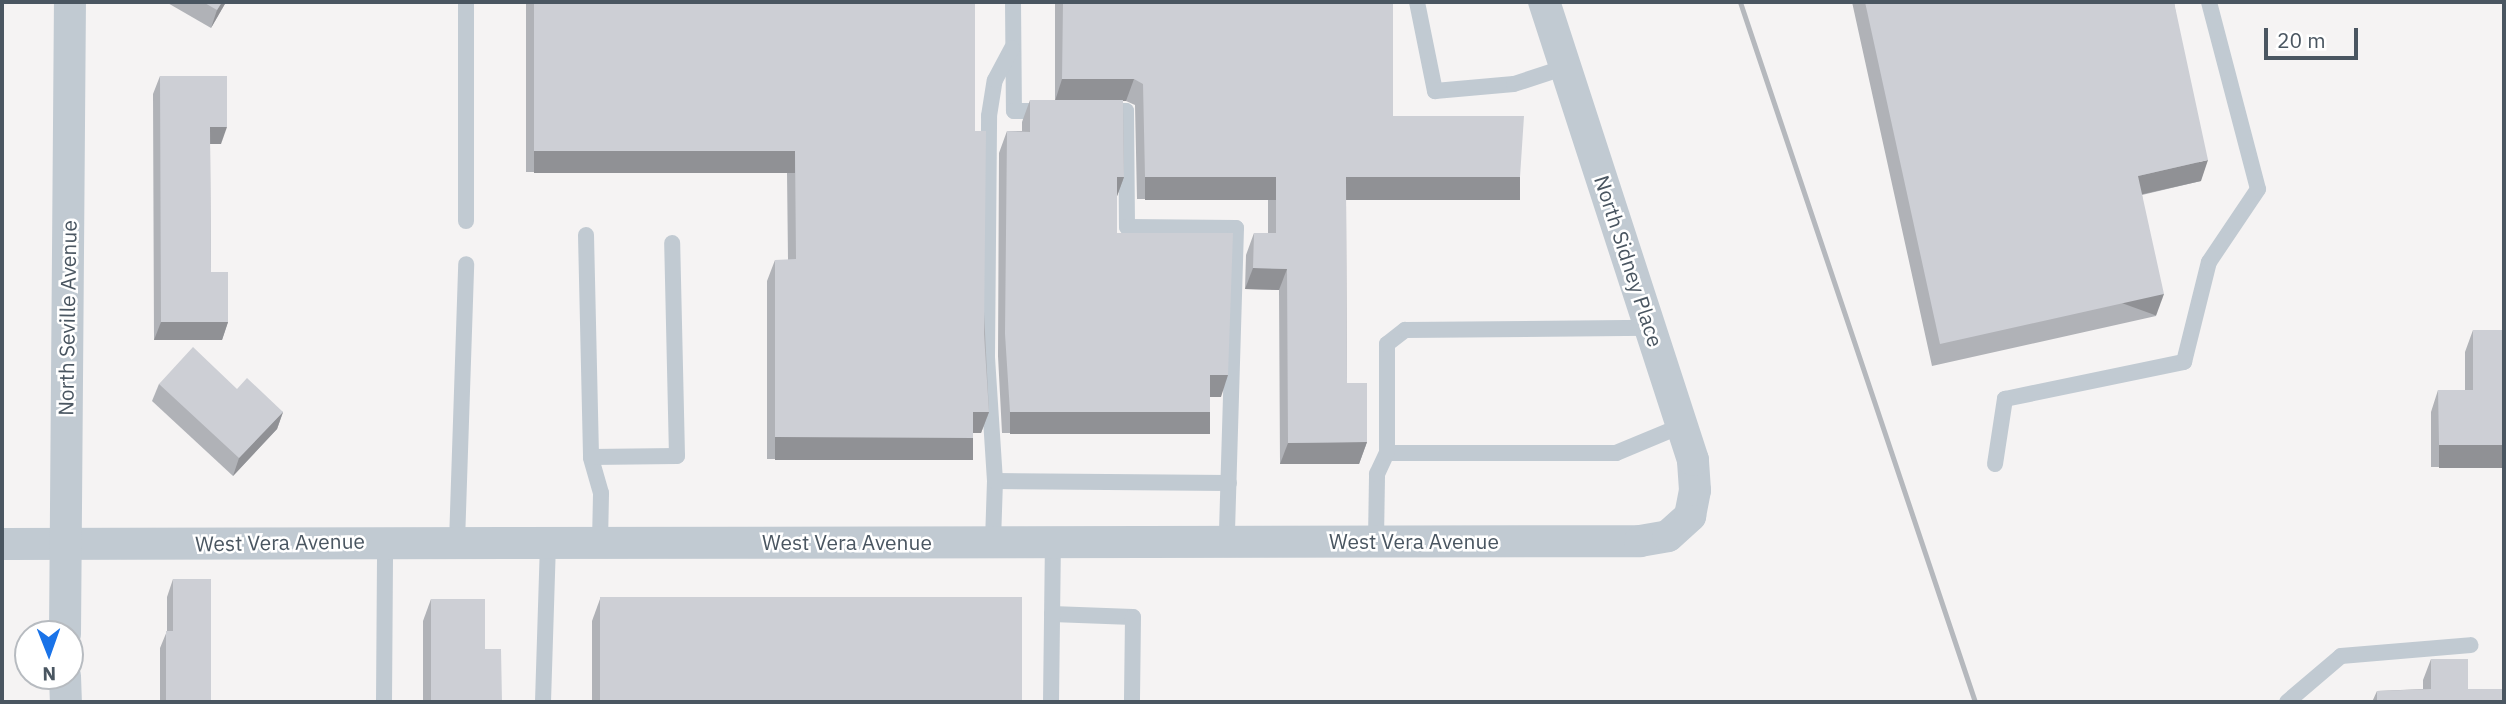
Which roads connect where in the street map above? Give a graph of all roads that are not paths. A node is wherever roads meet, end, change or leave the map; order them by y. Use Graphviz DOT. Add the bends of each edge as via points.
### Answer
graph roads {
  1 [pos="70,2"];
  2 [pos="466,2"];
  3 [pos="1013,2"];
  4 [pos="1418,2"];
  5 [pos="1544,2"];
  6 [pos="2209,2"];
  7 [pos="1013,46"];
  8 [pos="1566,67"];
  9 [pos="466,221"];
  10 [pos="586,235"];
  11 [pos="672,243"];
  12 [pos="466,264"];
  13 [pos="1651,328"];
  14 [pos="1681,426"];
  15 [pos="1387,453"];
  16 [pos="591,457"];
  17 [pos="1995,464"];
  18 [pos="995,481"];
  19 [pos="1229,484"];
  20 [pos="1686,522"];
  21 [pos="1053,540"];
  22 [pos="1227,540"];
  23 [pos="1376,540"];
  24 [pos="385,541"];
  25 [pos="993,541"];
  26 [pos="457,542"];
  27 [pos="548,542"];
  28 [pos="600,542"];
  29 [pos="2,544"];
  30 [pos="64,544"];
  31 [pos="1052,614"];
  32 [pos="65,620"];
  33 [pos="2471,645"];
  34 [pos="384,702"];
  35 [pos="543,702"];
  36 [pos="1051,702"];
  37 [pos="1132,702"];
  38 [pos="2287,702"];
  1 -- 30 [label="street, North Seville Avenue"];
  2 -- 9 [label="lane"];
  3 -- 7 [label="lane"];
  4 -- 8 [label="lane" via="1435,91 1514,84"];
  5 -- 8 [label="street, North Sidney Place"];
  6 -- 17 [label="lane" via="2258,189 2209,262 2184,362 2005,399"];
  7 -- 18 [label="lane" via="995,80 989,116 988,380"];
  7 -- 19 [label="lane" via="1014,111 1126,111 1127,227 1236,228"];
  8 -- 13 [label="street, North Sidney Place"];
  10 -- 16 [label="lane"];
  11 -- 16 [label="lane" via="677,456"];
  12 -- 26 [label="lane"];
  13 -- 14 [label="street, North Sidney Place"];
  13 -- 15 [label="lane" via="1405,330 1387,344"];
  14 -- 15 [label="lane" via="1616,453"];
  14 -- 20 [label="street, North Sidney Place" via="1695,477 1693,507"];
  15 -- 23 [label="lane" via="1377,474"];
  16 -- 28 [label="lane" via="601,494"];
  18 -- 19 [label="lane"];
  18 -- 25 [label="lane"];
  19 -- 22 [label="lane"];
  20 -- 23 [label="street, West Vera Avenue" via="1654,541"];
  21 -- 22 [label="street, West Vera Avenue"];
  21 -- 25 [label="street, West Vera Avenue"];
  21 -- 31 [label="lane"];
  22 -- 23 [label="street, West Vera Avenue"];
  24 -- 26 [label="street, West Vera Avenue"];
  24 -- 30 [label="street, West Vera Avenue"];
  24 -- 34 [label="lane"];
  25 -- 28 [label="street, West Vera Avenue"];
  26 -- 27 [label="street, West Vera Avenue"];
  27 -- 28 [label="street, West Vera Avenue"];
  27 -- 35 [label="lane"];
  29 -- 30 [label="street, West Vera Avenue"];
  30 -- 32 [label="street, North Seville Avenue"];
  31 -- 36 [label="lane"];
  31 -- 37 [label="lane" via="1133,617"];
  33 -- 38 [label="lane" via="2342,656"];
}
